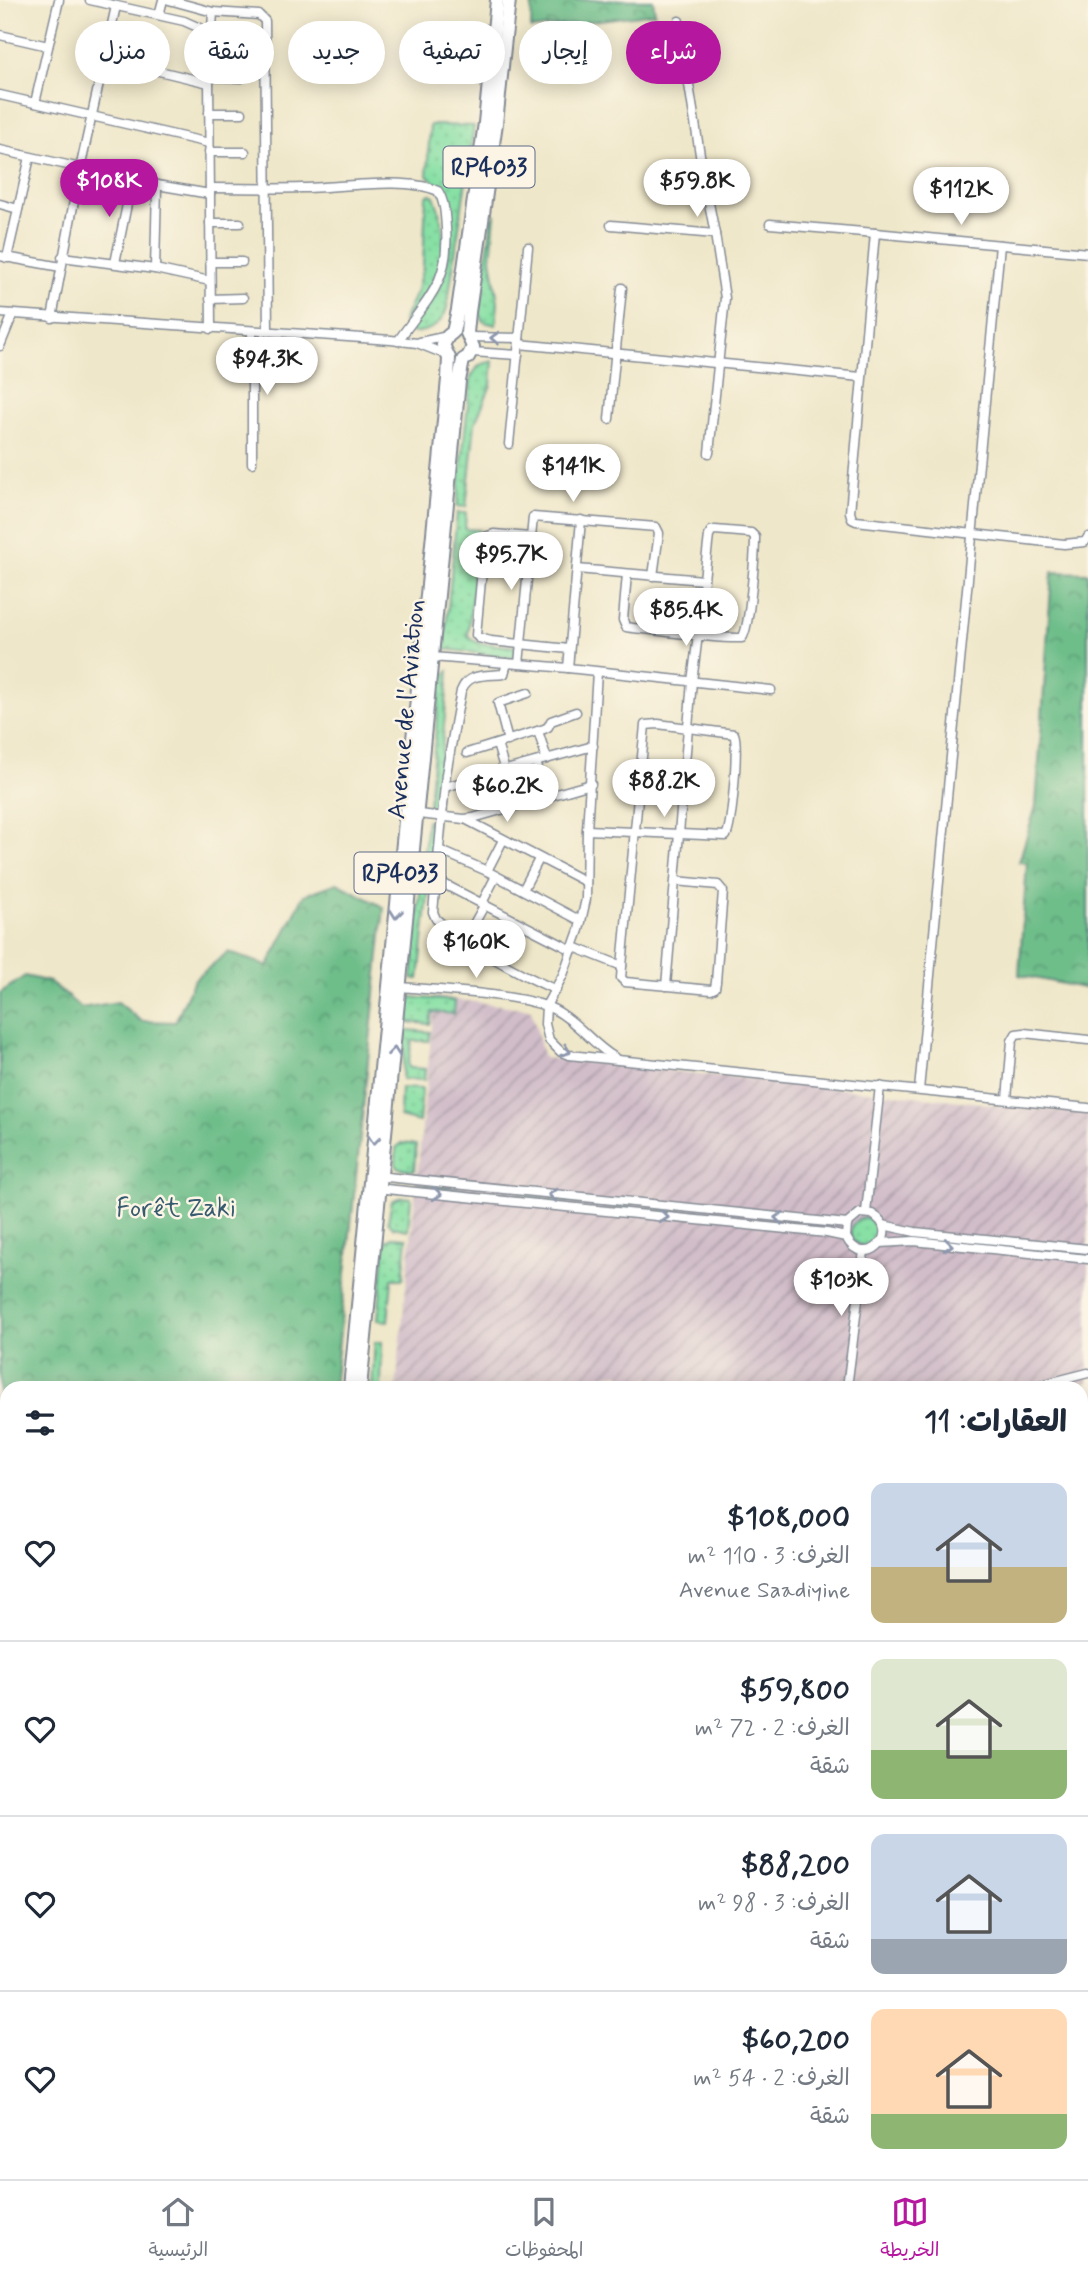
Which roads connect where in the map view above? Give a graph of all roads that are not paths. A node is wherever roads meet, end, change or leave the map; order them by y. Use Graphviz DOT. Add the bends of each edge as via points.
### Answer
graph roads {
  1 [pos="59,0"];
  2 [pos="90,0"];
  3 [pos="163,0"];
  4 [pos="169,0"];
  5 [pos="497,0"];
  6 [pos="509,0"];
  7 [pos="116,6"];
  8 [pos="213,12"];
  9 [pos="159,15"];
  10 [pos="113,21"];
  11 [pos="212,21"];
  12 [pos="184,22"];
  13 [pos="0,35"];
  14 [pos="48,46"];
  15 [pos="99,84"];
  16 [pos="209,84"];
  17 [pos="688,84"];
  18 [pos="0,95"];
  19 [pos="35,103"];
  20 [pos="209,113"];
  21 [pos="243,113"];
  22 [pos="92,117"];
  23 [pos="209,143"];
  24 [pos="0,150"];
  25 [pos="209,152"];
  26 [pos="245,152"];
  27 [pos="30,157"];
  28 [pos="80,169"];
  29 [pos="132,180"];
  30 [pos="704,180"];
  31 [pos="157,185"];
  32 [pos="267,188"];
  33 [pos="210,191"];
  34 [pos="708,198"];
  35 [pos="0,204"];
  36 [pos="18,209"];
  37 [pos="210,223"];
  38 [pos="240,223"];
  39 [pos="770,224"];
  40 [pos="611,225"];
  41 [pos="875,233"];
  42 [pos="715,234"];
  43 [pos="1000,245"];
  44 [pos="528,247"];
  45 [pos="1088,253"];
  46 [pos="4,257"];
  47 [pos="62,262"];
  48 [pos="210,262"];
  49 [pos="242,262"];
  50 [pos="115,263"];
  51 [pos="155,269"];
  52 [pos="210,281"];
  53 [pos="622,288"];
  54 [pos="243,298"];
  55 [pos="210,299"];
  56 [pos="0,313"];
  57 [pos="13,314"];
  58 [pos="52,318"];
  59 [pos="211,329"];
  60 [pos="252,331"];
  61 [pos="268,332"];
  62 [pos="451,334"];
  63 [pos="468,335"];
  64 [pos="398,341"];
  65 [pos="519,341"];
  66 [pos="417,343"];
  67 [pos="0,346"];
  68 [pos="614,353"];
  69 [pos="518,355"];
  70 [pos="468,356"];
  71 [pos="448,357"];
  72 [pos="717,364"];
  73 [pos="861,377"];
  74 [pos="609,419"];
  75 [pos="509,444"];
  76 [pos="709,453"];
  77 [pos="252,463"];
  78 [pos="581,520"];
  79 [pos="974,533"];
  80 [pos="530,537"];
  81 [pos="1088,537"];
  82 [pos="577,569"];
  83 [pos="627,574"];
  84 [pos="653,576"];
  85 [pos="703,580"];
  86 [pos="698,635"];
  87 [pos="521,645"];
  88 [pos="569,649"];
  89 [pos="432,657"];
  90 [pos="507,663"];
  91 [pos="519,664"];
  92 [pos="568,668"];
  93 [pos="597,672"];
  94 [pos="692,681"];
  95 [pos="771,690"];
  96 [pos="528,693"];
  97 [pos="576,712"];
  98 [pos="689,728"];
  99 [pos="538,731"];
  100 [pos="508,741"];
  101 [pos="497,744"];
  102 [pos="593,746"];
  103 [pos="467,752"];
  104 [pos="547,759"];
  105 [pos="536,762"];
  106 [pos="505,771"];
  107 [pos="495,774"];
  108 [pos="592,784"];
  109 [pos="445,787"];
  110 [pos="547,797"];
  111 [pos="506,809"];
  112 [pos="418,814"];
  113 [pos="443,816"];
  114 [pos="464,819"];
  115 [pos="587,830"];
  116 [pos="635,831"];
  117 [pos="679,834"];
  118 [pos="503,840"];
  119 [pos="439,850"];
  120 [pos="539,859"];
  121 [pos="487,871"];
  122 [pos="496,876"];
  123 [pos="436,880"];
  124 [pos="676,881"];
  125 [pos="586,882"];
  126 [pos="523,890"];
  127 [pos="483,904"];
  128 [pos="581,922"];
  129 [pos="465,940"];
  130 [pos="573,948"];
  131 [pos="622,966"];
  132 [pos="666,986"];
  133 [pos="401,987"];
  134 [pos="556,990"];
  135 [pos="546,1006"];
  136 [pos="1088,1040"];
  137 [pos="620,1060"];
  138 [pos="880,1086"];
  139 [pos="919,1090"];
  140 [pos="1007,1099"];
  141 [pos="1088,1108"];
  142 [pos="376,1182"];
  143 [pos="866,1213"];
  144 [pos="847,1224"];
  145 [pos="883,1225"];
  146 [pos="846,1237"];
  147 [pos="972,1242"];
  148 [pos="1029,1243"];
  149 [pos="880,1244"];
  150 [pos="1088,1249"];
  151 [pos="863,1251"];
  152 [pos="1028,1253"];
  153 [pos="1088,1259"];
  154 [pos="1088,1373"];
  155 [pos="350,1381"];
  156 [pos="361,1381"];
  157 [pos="849,1381"];
  158 [pos="1056,1381"];
  1 -- 14 [label="street"];
  2 -- 7 [label="street"];
  3 -- 9 [label="street"];
  4 -- 8 [label="street"];
  5 -- 62 [label="main road, Avenue de l'Aviation / RP4033" via="485,123"];
  6 -- 63 [label="main road, Avenue de l'Aviation / RP4033"];
  7 -- 9 [label="street"];
  7 -- 10 [label="street"];
  8 -- 11 [label="street"];
  8 -- 32 [label="street" via="259,15 265,21"];
  9 -- 12 [label="street"];
  13 -- 14 [label="street"];
  14 -- 19 [label="street"];
  15 -- 22 [label="street"];
  16 -- 20 [label="street"];
  17 -- 30 [label="street"];
  18 -- 19 [label="street"];
  19 -- 22 [label="street"];
  20 -- 21 [label="street"];
  20 -- 23 [label="street"];
  22 -- 23 [label="street"];
  22 -- 28 [label="street"];
  23 -- 25 [label="street"];
  24 -- 27 [label="street"];
  25 -- 26 [label="street"];
  25 -- 33 [label="street"];
  27 -- 28 [label="street"];
  27 -- 36 [label="street"];
  28 -- 29 [label="street"];
  28 -- 47 [label="street"];
  29 -- 31 [label="street"];
  29 -- 50 [label="street"];
  31 -- 33 [label="street"];
  31 -- 51 [label="street"];
  32 -- 33 [label="street"];
  32 -- 61 [label="street"];
  32 -- 64 [label="street" via="376,184 438,191 446,226 445,267 436,289"];
  33 -- 37 [label="street"];
  34 -- 42 [label="street"];
  35 -- 36 [label="street"];
  36 -- 46 [label="street"];
  37 -- 38 [label="street"];
  37 -- 48 [label="street"];
  39 -- 41 [label="street"];
  40 -- 42 [label="street"];
  41 -- 43 [label="street"];
  41 -- 73 [label="street"];
  42 -- 72 [label="street" via="724,291"];
  43 -- 45 [label="street"];
  43 -- 79 [label="street"];
  44 -- 65 [label="street"];
  46 -- 47 [label="street"];
  47 -- 50 [label="street"];
  47 -- 58 [label="street"];
  48 -- 49 [label="street"];
  48 -- 52 [label="street"];
  50 -- 51 [label="street"];
  51 -- 52 [label="street"];
  52 -- 55 [label="street"];
  53 -- 68 [label="street"];
  54 -- 55 [label="street"];
  55 -- 59 [label="street"];
  56 -- 57 [label="street"];
  57 -- 58 [label="street"];
  57 -- 67 [label="street"];
  58 -- 59 [label="street"];
  59 -- 60 [label="street"];
  60 -- 61 [label="street"];
  60 -- 77 [label="street"];
  61 -- 64 [label="street"];
  62 -- 63 [label="main road"];
  62 -- 66 [label="street"];
  62 -- 71 [label="main road, Avenue de l'Aviation / RP4033" via="443,345"];
  65 -- 63 [label="street, one-way"];
  63 -- 70 [label="main road, Avenue de l'Aviation / RP4033" via="473,342"];
  64 -- 66 [label="street"];
  65 -- 68 [label="street"];
  65 -- 69 [label="street"];
  66 -- 71 [label="street"];
  68 -- 72 [label="street"];
  68 -- 74 [label="street"];
  69 -- 70 [label="street"];
  69 -- 75 [label="street"];
  70 -- 71 [label="main road"];
  70 -- 89 [label="main road, Avenue de l'Aviation / RP4033"];
  71 -- 142 [label="main road, Avenue de l'Aviation / RP4033, one-way"];
  72 -- 73 [label="street"];
  72 -- 76 [label="street"];
  73 -- 79 [label="street" via="852,519"];
  78 -- 80 [label="street" via="534,516"];
  78 -- 82 [label="street"];
  78 -- 84 [label="street" via="657,528"];
  79 -- 81 [label="street" via="1074,545"];
  79 -- 139 [label="street"];
  80 -- 87 [label="street"];
  80 -- 87 [label="street" via="486,536 482,557 476,635"];
  82 -- 83 [label="street"];
  82 -- 88 [label="street"];
  83 -- 84 [label="street"];
  83 -- 86 [label="street" via="625,626"];
  84 -- 85 [label="street"];
  85 -- 86 [label="street"];
  85 -- 86 [label="street" via="711,531 754,535 745,636"];
  86 -- 94 [label="street"];
  87 -- 88 [label="street"];
  87 -- 91 [label="street"];
  88 -- 92 [label="street"];
  89 -- 90 [label="street"];
  89 -- 112 [label="main road, Avenue de l'Aviation / RP4033"];
  90 -- 91 [label="street"];
  90 -- 109 [label="street" via="504,674 472,678 463,686"];
  91 -- 92 [label="street"];
  92 -- 93 [label="street"];
  93 -- 94 [label="street"];
  93 -- 102 [label="street"];
  94 -- 95 [label="street"];
  94 -- 98 [label="street"];
  96 -- 100 [label="street" via="498,703"];
  97 -- 99 [label="street"];
  98 -- 116 [label="street" via="645,725"];
  98 -- 117 [label="street"];
  98 -- 117 [label="street" via="736,735 734,778 727,835"];
  99 -- 100 [label="street"];
  99 -- 104 [label="street"];
  100 -- 101 [label="street"];
  101 -- 103 [label="street"];
  101 -- 106 [label="street"];
  102 -- 104 [label="street"];
  102 -- 108 [label="street"];
  104 -- 105 [label="street"];
  105 -- 106 [label="street"];
  105 -- 110 [label="street"];
  106 -- 107 [label="street"];
  107 -- 109 [label="street"];
  107 -- 111 [label="street"];
  108 -- 110 [label="street"];
  108 -- 115 [label="street"];
  109 -- 113 [label="street"];
  110 -- 111 [label="street"];
  111 -- 114 [label="street"];
  112 -- 113 [label="street"];
  112 -- 133 [label="main road, Avenue de l'Aviation / RP4033"];
  113 -- 114 [label="street"];
  113 -- 119 [label="street"];
  114 -- 118 [label="street"];
  115 -- 116 [label="street"];
  115 -- 125 [label="street"];
  116 -- 117 [label="street"];
  116 -- 131 [label="street"];
  117 -- 124 [label="street"];
  118 -- 120 [label="street"];
  118 -- 121 [label="street"];
  119 -- 121 [label="street"];
  119 -- 123 [label="street"];
  120 -- 125 [label="street"];
  120 -- 126 [label="street"];
  121 -- 122 [label="street"];
  122 -- 126 [label="street"];
  122 -- 127 [label="street"];
  123 -- 127 [label="street"];
  123 -- 129 [label="street" via="434,915"];
  124 -- 132 [label="street"];
  124 -- 132 [label="street" via="722,889 716,982 711,990"];
  125 -- 128 [label="street"];
  126 -- 128 [label="street"];
  127 -- 129 [label="street"];
  127 -- 130 [label="street"];
  128 -- 130 [label="street"];
  129 -- 134 [label="street"];
  130 -- 131 [label="street"];
  130 -- 134 [label="street"];
  131 -- 132 [label="street" via="625,982"];
  133 -- 135 [label="street"];
  142 -- 133 [label="main road, Avenue de l'Aviation / RP4033, one-way"];
  134 -- 135 [label="street"];
  135 -- 137 [label="street"];
  135 -- 137 [label="street, one-way" via="547,1032 561,1052"];
  136 -- 140 [label="street" via="1016,1034"];
  137 -- 138 [label="street"];
  138 -- 139 [label="street"];
  138 -- 143 [label="street"];
  139 -- 140 [label="street"];
  140 -- 141 [label="street"];
  144 -- 142 [label="street, one-way"];
  142 -- 146 [label="street, one-way"];
  142 -- 155 [label="main road, Avenue de l'Aviation / RP4033"];
  142 -- 156 [label="main road, Avenue de l'Aviation / RP4033"];
  143 -- 144 [label="street" via="855,1215"];
  143 -- 145 [label="street"];
  144 -- 146 [label="street"];
  145 -- 147 [label="street"];
  145 -- 149 [label="street"];
  146 -- 151 [label="street"];
  147 -- 148 [label="street"];
  149 -- 147 [label="street, one-way"];
  147 -- 152 [label="street"];
  148 -- 150 [label="street"];
  148 -- 152 [label="street"];
  149 -- 151 [label="street"];
  151 -- 157 [label="street"];
  152 -- 153 [label="street"];
  154 -- 158 [label="street"];
}
